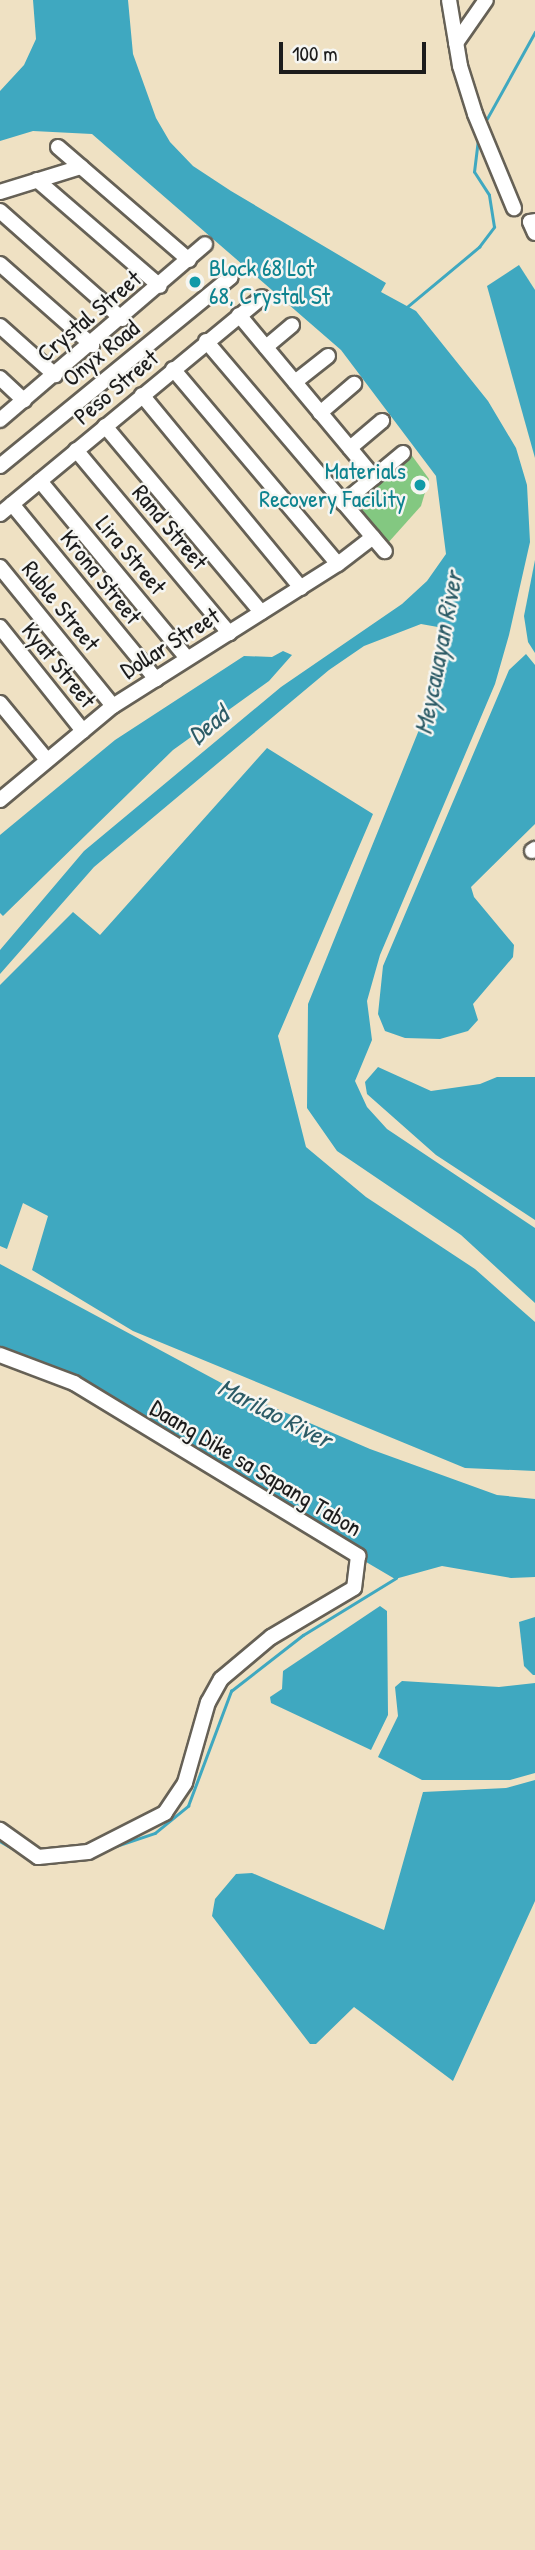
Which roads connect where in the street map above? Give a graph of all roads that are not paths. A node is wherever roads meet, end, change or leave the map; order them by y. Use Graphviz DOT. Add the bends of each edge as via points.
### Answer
graph roads {
  1 [pos="449,0"];
  2 [pos="485,0"];
  3 [pos="456,43"];
  4 [pos="58,147"];
  5 [pos="81,167"];
  6 [pos="37,180"];
  7 [pos="0,192"];
  8 [pos="514,208"];
  9 [pos="0,211"];
  10 [pos="535,221"];
  11 [pos="535,233"];
  12 [pos="205,244"];
  13 [pos="189,260"];
  14 [pos="0,264"];
  15 [pos="231,277"];
  16 [pos="160,286"];
  17 [pos="262,296"];
  18 [pos="239,316"];
  19 [pos="122,319"];
  20 [pos="292,325"];
  21 [pos="0,326"];
  22 [pos="206,341"];
  23 [pos="92,345"];
  24 [pos="266,346"];
  25 [pos="328,356"];
  26 [pos="173,369"];
  27 [pos="55,375"];
  28 [pos="0,378"];
  29 [pos="295,382"];
  30 [pos="354,384"];
  31 [pos="142,395"];
  32 [pos="24,400"];
  33 [pos="320,413"];
  34 [pos="0,420"];
  35 [pos="382,421"];
  36 [pos="105,426"];
  37 [pos="350,448"];
  38 [pos="76,450"];
  39 [pos="403,453"];
  40 [pos="0,466"];
  41 [pos="374,477"];
  42 [pos="40,481"];
  43 [pos="343,503"];
  44 [pos="12,504"];
  45 [pos="0,514"];
  46 [pos="373,537"];
  47 [pos="385,551"];
  48 [pos="338,564"];
  49 [pos="0,567"];
  50 [pos="301,588"];
  51 [pos="261,612"];
  52 [pos="0,627"];
  53 [pos="229,633"];
  54 [pos="187,658"];
  55 [pos="156,679"];
  56 [pos="0,703"];
  57 [pos="113,706"];
  58 [pos="83,731"];
  59 [pos="47,760"];
  60 [pos="3,791"];
  61 [pos="0,1355"];
  62 [pos="0,1830"];
  1 -- 3 [label="street"];
  2 -- 3 [label="street"];
  3 -- 8 [label="street" via="475,114"];
  4 -- 5 [label="street"];
  5 -- 6 [label="street"];
  5 -- 13 [label="street"];
  6 -- 7 [label="street"];
  6 -- 16 [label="street"];
  9 -- 19 [label="street"];
  10 -- 11 [label="street" via="530,222"];
  12 -- 13 [label="street, Crystal Street"];
  13 -- 16 [label="street, Crystal Street"];
  14 -- 23 [label="street"];
  15 -- 40 [label="street, Onyx Road"];
  16 -- 19 [label="street, Crystal Street"];
  17 -- 18 [label="street, Peso Street"];
  18 -- 22 [label="street, Peso Street"];
  18 -- 24 [label="street"];
  19 -- 23 [label="street, Crystal Street"];
  20 -- 24 [label="street"];
  21 -- 27 [label="street"];
  22 -- 26 [label="street, Peso Street"];
  22 -- 43 [label="street"];
  23 -- 27 [label="street, Crystal Street"];
  24 -- 29 [label="street"];
  25 -- 29 [label="street"];
  26 -- 31 [label="street, Peso Street"];
  26 -- 48 [label="street"];
  27 -- 32 [label="street, Crystal Street"];
  28 -- 32 [label="street"];
  29 -- 33 [label="street"];
  30 -- 33 [label="street"];
  31 -- 36 [label="street, Peso Street"];
  31 -- 50 [label="street"];
  32 -- 34 [label="street, Crystal Street"];
  33 -- 37 [label="street"];
  35 -- 37 [label="street"];
  36 -- 38 [label="street, Peso Street"];
  36 -- 51 [label="street"];
  37 -- 41 [label="street"];
  38 -- 42 [label="street, Peso Street"];
  38 -- 53 [label="street, Rand Street"];
  39 -- 41 [label="street"];
  41 -- 43 [label="street"];
  42 -- 44 [label="street, Peso Street"];
  42 -- 54 [label="street, Lira Street"];
  43 -- 46 [label="street"];
  44 -- 45 [label="street, Peso Street"];
  44 -- 55 [label="street, Krona Street"];
  46 -- 47 [label="street"];
  46 -- 48 [label="street, Dollar Street"];
  48 -- 50 [label="street, Dollar Street"];
  49 -- 57 [label="street, Ruble Street"];
  50 -- 51 [label="street, Dollar Street"];
  51 -- 53 [label="street, Dollar Street"];
  52 -- 58 [label="street, Kyat Street"];
  53 -- 54 [label="street, Dollar Street"];
  54 -- 55 [label="street, Dollar Street"];
  55 -- 57 [label="street, Dollar Street"];
  56 -- 59 [label="street"];
  57 -- 58 [label="street, Dollar Street"];
  58 -- 59 [label="street, Dollar Street"];
  59 -- 60 [label="street, Dollar Street"];
  61 -- 62 [label="street, Daang Dike sa Sapang Tabon" via="74,1383 358,1556 354,1588 271,1637 221,1679 208,1702 185,1783 165,1813 88,1853 37,1857"];
}
